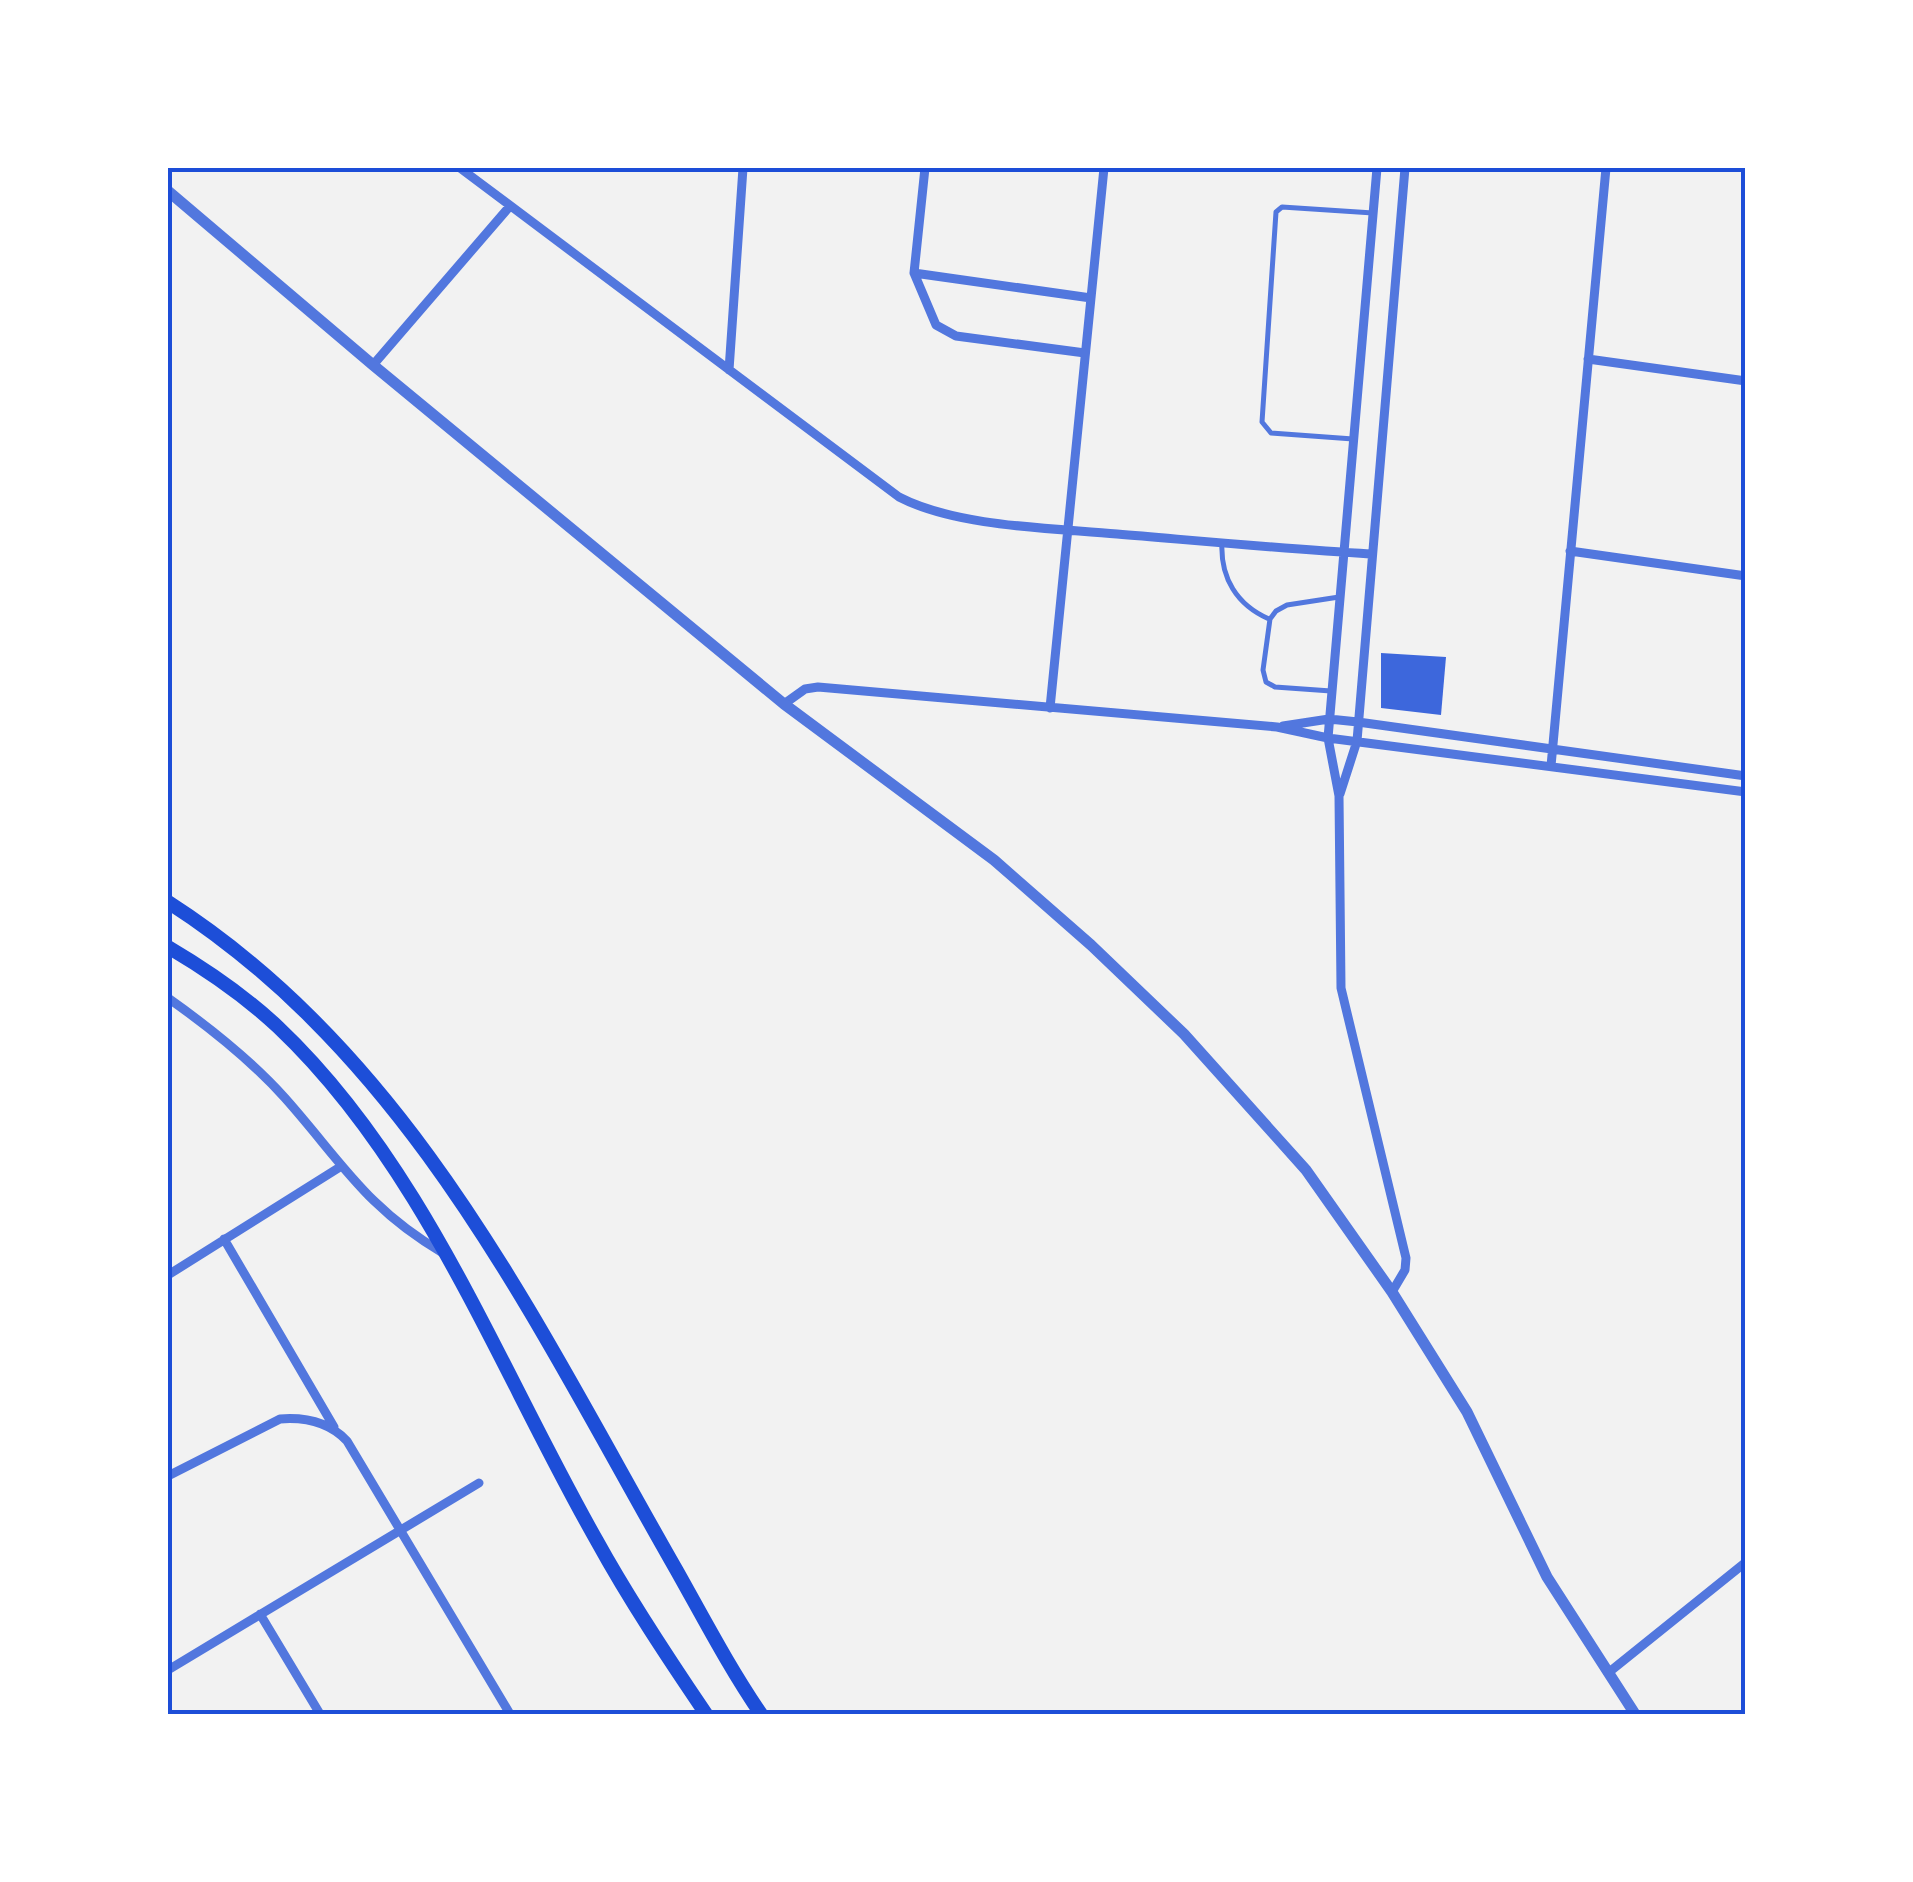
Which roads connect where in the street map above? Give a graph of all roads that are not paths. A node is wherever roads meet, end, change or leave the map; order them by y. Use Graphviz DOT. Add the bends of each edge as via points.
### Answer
graph roads {
  1 [pos="460,168"];
  2 [pos="743,168"];
  3 [pos="924,168"];
  4 [pos="1104,168"];
  5 [pos="1377,168"];
  6 [pos="1405,168"];
  7 [pos="1606,168"];
  8 [pos="168,191"];
  9 [pos="510,206"];
  10 [pos="1373,214"];
  11 [pos="914,272"];
  12 [pos="1090,298"];
  13 [pos="1085,353"];
  14 [pos="1588,359"];
  15 [pos="373,365"];
  16 [pos="729,370"];
  17 [pos="1746,381"];
  18 [pos="1353,439"];
  19 [pos="1068,530"];
  20 [pos="1222,542"];
  21 [pos="1570,551"];
  22 [pos="1343,552"];
  23 [pos="1370,554"];
  24 [pos="1746,576"];
  25 [pos="1339,597"];
  26 [pos="1270,619"];
  27 [pos="1331,692"];
  28 [pos="784,704"];
  29 [pos="1050,708"];
  30 [pos="1328,719"];
  31 [pos="1358,722"];
  32 [pos="1277,727"];
  33 [pos="1328,738"];
  34 [pos="1356,741"];
  35 [pos="1552,749"];
  36 [pos="1550,766"];
  37 [pos="1746,776"];
  38 [pos="1746,792"];
  39 [pos="1339,796"];
  40 [pos="168,902"];
  41 [pos="168,947"];
  42 [pos="168,998"];
  43 [pos="340,1166"];
  44 [pos="224,1239"];
  45 [pos="445,1254"];
  46 [pos="168,1274"];
  47 [pos="1392,1292"];
  48 [pos="335,1429"];
  49 [pos="168,1476"];
  50 [pos="479,1483"];
  51 [pos="398,1532"];
  52 [pos="1746,1562"];
  53 [pos="260,1614"];
  54 [pos="168,1670"];
  55 [pos="1608,1673"];
  56 [pos="320,1714"];
  57 [pos="510,1714"];
  58 [pos="706,1714"];
  59 [pos="761,1714"];
  60 [pos="1635,1714"];
  1 -- 9 [label="street"];
  2 -- 16 [label="street"];
  3 -- 11 [label="street"];
  4 -- 12 [label="street"];
  5 -- 10 [label="street"];
  6 -- 23 [label="street"];
  7 -- 14 [label="street"];
  8 -- 15 [label="street"];
  9 -- 15 [label="street"];
  9 -- 16 [label="street"];
  10 -- 18 [label="street"];
  10 -- 18 [label="lane" via="1282,207 1276,212 1262,422 1271,433"];
  11 -- 12 [label="street"];
  11 -- 13 [label="street" via="936,325 948,334"];
  12 -- 13 [label="street"];
  13 -- 19 [label="street"];
  14 -- 17 [label="street"];
  14 -- 21 [label="street"];
  15 -- 28 [label="street"];
  16 -- 19 [label="street" via="916,506"];
  18 -- 22 [label="street"];
  19 -- 20 [label="street"];
  19 -- 29 [label="street"];
  20 -- 22 [label="street"];
  20 -- 26 [label="lane" via="1232,589"];
  21 -- 24 [label="street"];
  21 -- 35 [label="street"];
  22 -- 23 [label="street"];
  22 -- 25 [label="street"];
  23 -- 31 [label="street"];
  25 -- 26 [label="lane" via="1287,605"];
  25 -- 27 [label="street"];
  26 -- 27 [label="lane" via="1266,682"];
  27 -- 30 [label="street"];
  28 -- 29 [label="street" via="818,687"];
  28 -- 47 [label="street" via="994,860 1138,989 1295,1156"];
  29 -- 32 [label="street"];
  30 -- 31 [label="street"];
  30 -- 32 [label="street"];
  30 -- 33 [label="street"];
  31 -- 34 [label="street"];
  31 -- 35 [label="street"];
  32 -- 33 [label="street"];
  33 -- 34 [label="street"];
  33 -- 39 [label="street"];
  34 -- 36 [label="street"];
  34 -- 39 [label="street"];
  35 -- 36 [label="street"];
  35 -- 37 [label="street"];
  36 -- 38 [label="street"];
  39 -- 47 [label="street" via="1341,988 1404,1246 1405,1270"];
  40 -- 59 [label="main road" via="308,1016 430,1154 486,1237"];
  41 -- 45 [label="main road" via="236,991 314,1064"];
  42 -- 43 [label="street" via="284,1097"];
  43 -- 44 [label="street"];
  43 -- 45 [label="street" via="397,1223"];
  44 -- 46 [label="street"];
  44 -- 48 [label="street"];
  45 -- 58 [label="main road" via="596,1541"];
  47 -- 55 [label="street" via="1450,1382 1548,1577"];
  48 -- 49 [label="street" via="280,1418"];
  48 -- 51 [label="street"];
  50 -- 51 [label="street"];
  51 -- 53 [label="street"];
  51 -- 57 [label="street"];
  52 -- 55 [label="street"];
  53 -- 54 [label="street"];
  53 -- 56 [label="street"];
  55 -- 60 [label="street"];
}
